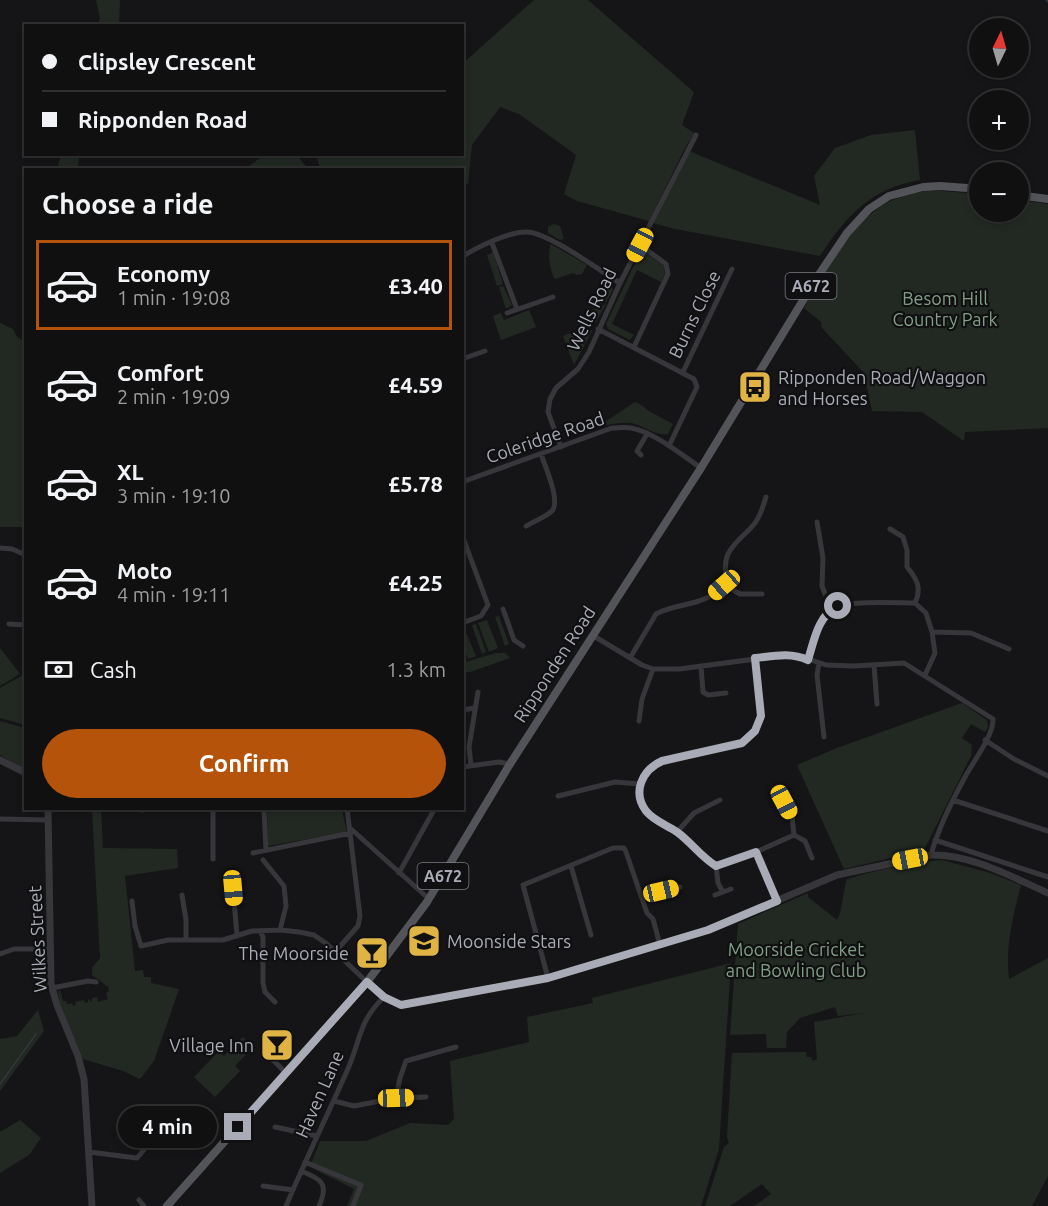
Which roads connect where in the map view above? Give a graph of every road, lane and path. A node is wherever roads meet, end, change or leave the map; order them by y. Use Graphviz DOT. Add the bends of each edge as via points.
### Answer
graph roads {
  1 [pos="696,135"];
  2 [pos="969,188"];
  3 [pos="1029,196"];
  4 [pos="1048,199"];
  5 [pos="492,243"];
  6 [pos="640,245"];
  7 [pos="464,256"];
  8 [pos="732,269"];
  9 [pos="620,283"];
  10 [pos="553,297"];
  11 [pos="517,309"];
  12 [pos="507,313"];
  13 [pos="598,329"];
  14 [pos="634,347"];
  15 [pos="485,351"];
  16 [pos="464,358"];
  17 [pos="683,372"];
  18 [pos="647,434"];
  19 [pos="669,446"];
  20 [pos="561,447"];
  21 [pos="541,454"];
  22 [pos="641,455"];
  23 [pos="701,468"];
  24 [pos="464,480"];
  25 [pos="766,497"];
  26 [pos="818,522"];
  27 [pos="526,526"];
  28 [pos="891,529"];
  29 [pos="464,540"];
  30 [pos="0,548"];
  31 [pos="24,554"];
  32 [pos="724,585"];
  33 [pos="762,594"];
  34 [pos="915,603"];
  35 [pos="503,609"];
  36 [pos="831,609"];
  37 [pos="464,622"];
  38 [pos="9,624"];
  39 [pos="24,625"];
  40 [pos="932,632"];
  41 [pos="592,635"];
  42 [pos="523,646"];
  43 [pos="1009,650"];
  44 [pos="630,658"];
  45 [pos="755,658"];
  46 [pos="808,660"];
  47 [pos="819,663"];
  48 [pos="874,665"];
  49 [pos="701,666"];
  50 [pos="653,669"];
  51 [pos="925,675"];
  52 [pos="478,692"];
  53 [pos="726,693"];
  54 [pos="877,704"];
  55 [pos="475,708"];
  56 [pos="464,710"];
  57 [pos="639,720"];
  58 [pos="824,737"];
  59 [pos="985,740"];
  60 [pos="0,760"];
  61 [pos="510,764"];
  62 [pos="471,765"];
  63 [pos="464,766"];
  64 [pos="24,773"];
  65 [pos="1048,776"];
  66 [pos="640,784"];
  67 [pos="777,788"];
  68 [pos="558,796"];
  69 [pos="720,800"];
  70 [pos="953,800"];
  71 [pos="48,810"];
  72 [pos="213,810"];
  73 [pos="264,810"];
  74 [pos="348,810"];
  75 [pos="434,810"];
  76 [pos="0,819"];
  77 [pos="48,820"];
  78 [pos="351,830"];
  79 [pos="1048,831"];
  80 [pos="677,832"];
  81 [pos="794,835"];
  82 [pos="935,840"];
  83 [pos="266,850"];
  84 [pos="756,852"];
  85 [pos="253,853"];
  86 [pos="931,855"];
  87 [pos="812,858"];
  88 [pos="213,859"];
  89 [pos="263,860"];
  90 [pos="571,866"];
  91 [pos="716,866"];
  92 [pos="399,873"];
  93 [pos="1048,877"];
  94 [pos="680,886"];
  95 [pos="233,888"];
  96 [pos="731,890"];
  97 [pos="723,892"];
  98 [pos="1048,893"];
  99 [pos="182,895"];
  100 [pos="641,895"];
  101 [pos="715,895"];
  102 [pos="429,899"];
  103 [pos="132,901"];
  104 [pos="777,901"];
  105 [pos="280,930"];
  106 [pos="260,931"];
  107 [pos="591,935"];
  108 [pos="237,936"];
  109 [pos="186,940"];
  110 [pos="660,945"];
  111 [pos="50,949"];
  112 [pos="335,952"];
  113 [pos="0,954"];
  114 [pos="548,978"];
  115 [pos="96,982"];
  116 [pos="367,982"];
  117 [pos="52,988"];
  118 [pos="384,997"];
  119 [pos="275,1002"];
  120 [pos="456,1047"];
  121 [pos="267,1054"];
  122 [pos="286,1073"];
  123 [pos="426,1097"];
  124 [pos="396,1098"];
  125 [pos="334,1101"];
  126 [pos="275,1127"];
  127 [pos="317,1136"];
  128 [pos="148,1145"];
  129 [pos="89,1152"];
  130 [pos="305,1162"];
  131 [pos="301,1171"];
  132 [pos="263,1186"];
  133 [pos="293,1190"];
  134 [pos="139,1200"];
  135 [pos="92,1206"];
  136 [pos="144,1206"];
  137 [pos="167,1206"];
  138 [pos="286,1206"];
  139 [pos="319,1206"];
  140 [pos="353,1206"];
  1 -- 6 [label="street, Wells Road"];
  2 -- 23 [label="main road, Ripponden Road / A672" via="925,187 889,196 869,209 847,233 816,279"];
  3 -- 4 [label="main road"];
  5 -- 7 [label="street"];
  5 -- 9 [label="street" via="525,232 541,235"];
  5 -- 11 [label="street"];
  6 -- 9 [label="street, Wells Road"];
  6 -- 14 [label="street" via="666,264 668,274"];
  8 -- 17 [label="street, Burns Close"];
  9 -- 13 [label="street, Wells Road"];
  10 -- 11 [label="street"];
  11 -- 12 [label="street"];
  13 -- 14 [label="street"];
  13 -- 20 [label="street, Wells Road" via="578,369 556,388 550,399 548,412"];
  14 -- 17 [label="street"];
  15 -- 16 [label="street"];
  17 -- 19 [label="street" via="694,378 697,387"];
  18 -- 19 [label="street, Coleridge Road"];
  18 -- 20 [label="street, Coleridge Road" via="632,428 612,428"];
  18 -- 22 [label="street" via="637,451"];
  19 -- 23 [label="street, Coleridge Road"];
  20 -- 21 [label="street, Coleridge Road"];
  21 -- 24 [label="street, Coleridge Road"];
  21 -- 27 [label="street" via="555,506"];
  23 -- 41 [label="main road, Ripponden Road / A672"];
  25 -- 32 [label="street" via="755,524 741,535 729,553"];
  26 -- 36 [label="street" via="822,586"];
  28 -- 34 [label="street" via="903,537 907,567 918,582"];
  29 -- 37 [label="street" via="488,606 481,616"];
  30 -- 31 [label="street"];
  32 -- 33 [label="street" via="740,594"];
  32 -- 44 [label="street" via="700,602 657,614"];
  34 -- 36 [label="street"];
  34 -- 40 [label="street" via="926,613"];
  35 -- 42 [label="street" via="514,640"];
  36 -- 46 [label="street" via="820,624"];
  38 -- 39 [label="street"];
  40 -- 43 [label="street" via="970,633"];
  40 -- 51 [label="street" via="935,653"];
  41 -- 44 [label="street"];
  41 -- 61 [label="main road, Ripponden Road / A672"];
  44 -- 50 [label="street"];
  45 -- 46 [label="street" via="786,655"];
  45 -- 49 [label="street"];
  45 -- 66 [label="street" via="761,716 755,731 742,743 654,765"];
  46 -- 47 [label="street"];
  47 -- 48 [label="street"];
  47 -- 58 [label="street"];
  48 -- 51 [label="street" via="904,663"];
  48 -- 54 [label="street"];
  49 -- 50 [label="street"];
  49 -- 53 [label="street" via="702,693"];
  50 -- 57 [label="street"];
  51 -- 59 [label="street" via="993,719"];
  52 -- 55 [label="street"];
  55 -- 56 [label="street"];
  55 -- 62 [label="street" via="469,747"];
  59 -- 65 [label="street"];
  59 -- 70 [label="street"];
  60 -- 64 [label="street"];
  61 -- 62 [label="street"];
  61 -- 102 [label="main road, Ripponden Road / A672"];
  62 -- 63 [label="street"];
  66 -- 68 [label="street" via="615,782"];
  66 -- 80 [label="street" via="647,812"];
  67 -- 81 [label="street" via="792,816"];
  69 -- 80 [label="street" via="694,813"];
  70 -- 79 [label="street"];
  70 -- 82 [label="street"];
  71 -- 77 [label="street, Wilkes Street"];
  72 -- 88 [label="street"];
  73 -- 83 [label="street"];
  74 -- 78 [label="street"];
  75 -- 92 [label="street"];
  76 -- 77 [label="street"];
  77 -- 111 [label="street, Wilkes Street"];
  78 -- 83 [label="street"];
  78 -- 92 [label="street"];
  78 -- 112 [label="street" via="360,916 358,926"];
  80 -- 91 [label="street"];
  81 -- 84 [label="street"];
  81 -- 87 [label="street" via="805,841"];
  82 -- 86 [label="street"];
  82 -- 93 [label="street"];
  83 -- 85 [label="street"];
  84 -- 91 [label="street"];
  84 -- 104 [label="street"];
  86 -- 98 [label="street" via="989,867"];
  86 -- 104 [label="street" via="837,875"];
  89 -- 105 [label="street" via="284,886 286,906"];
  90 -- 100 [label="street" via="613,848 624,848"];
  90 -- 107 [label="street"];
  90 -- 114 [label="street" via="523,885"];
  91 -- 97 [label="street"];
  92 -- 102 [label="street"];
  94 -- 100 [label="street"];
  95 -- 108 [label="street"];
  96 -- 97 [label="street"];
  97 -- 101 [label="street"];
  99 -- 109 [label="street"];
  100 -- 110 [label="street"];
  102 -- 116 [label="main road, Ripponden Road / A672"];
  103 -- 109 [label="street" via="141,946"];
  104 -- 110 [label="street"];
  105 -- 106 [label="street"];
  105 -- 112 [label="street" via="314,935"];
  106 -- 108 [label="street"];
  106 -- 119 [label="street" via="263,983 265,992"];
  108 -- 109 [label="street"];
  110 -- 114 [label="street"];
  111 -- 113 [label="street" via="14,949"];
  111 -- 117 [label="street, Wilkes Street"];
  112 -- 116 [label="street"];
  114 -- 118 [label="street" via="401,1005"];
  115 -- 117 [label="street"];
  116 -- 118 [label="street"];
  116 -- 122 [label="main road, Ripponden Road / A672"];
  117 -- 129 [label="street, Wilkes Street" via="84,1079"];
  118 -- 125 [label="street, Haven Lane" via="363,1023"];
  120 -- 124 [label="street" via="406,1061"];
  121 -- 122 [label="street"];
  122 -- 137 [label="main road, Ripponden Road / A672"];
  123 -- 124 [label="street"];
  124 -- 125 [label="street" via="354,1106"];
  125 -- 127 [label="street, Haven Lane"];
  126 -- 127 [label="street"];
  127 -- 130 [label="street, Haven Lane"];
  128 -- 129 [label="street" via="137,1158"];
  129 -- 135 [label="street, Wilkes Street"];
  130 -- 131 [label="street, Haven Lane"];
  130 -- 140 [label="street" via="361,1185"];
  131 -- 133 [label="street, Haven Lane"];
  131 -- 139 [label="street" via="322,1182 324,1195"];
  132 -- 133 [label="street"];
  133 -- 138 [label="street, Haven Lane"];
  134 -- 136 [label="street"];
}
